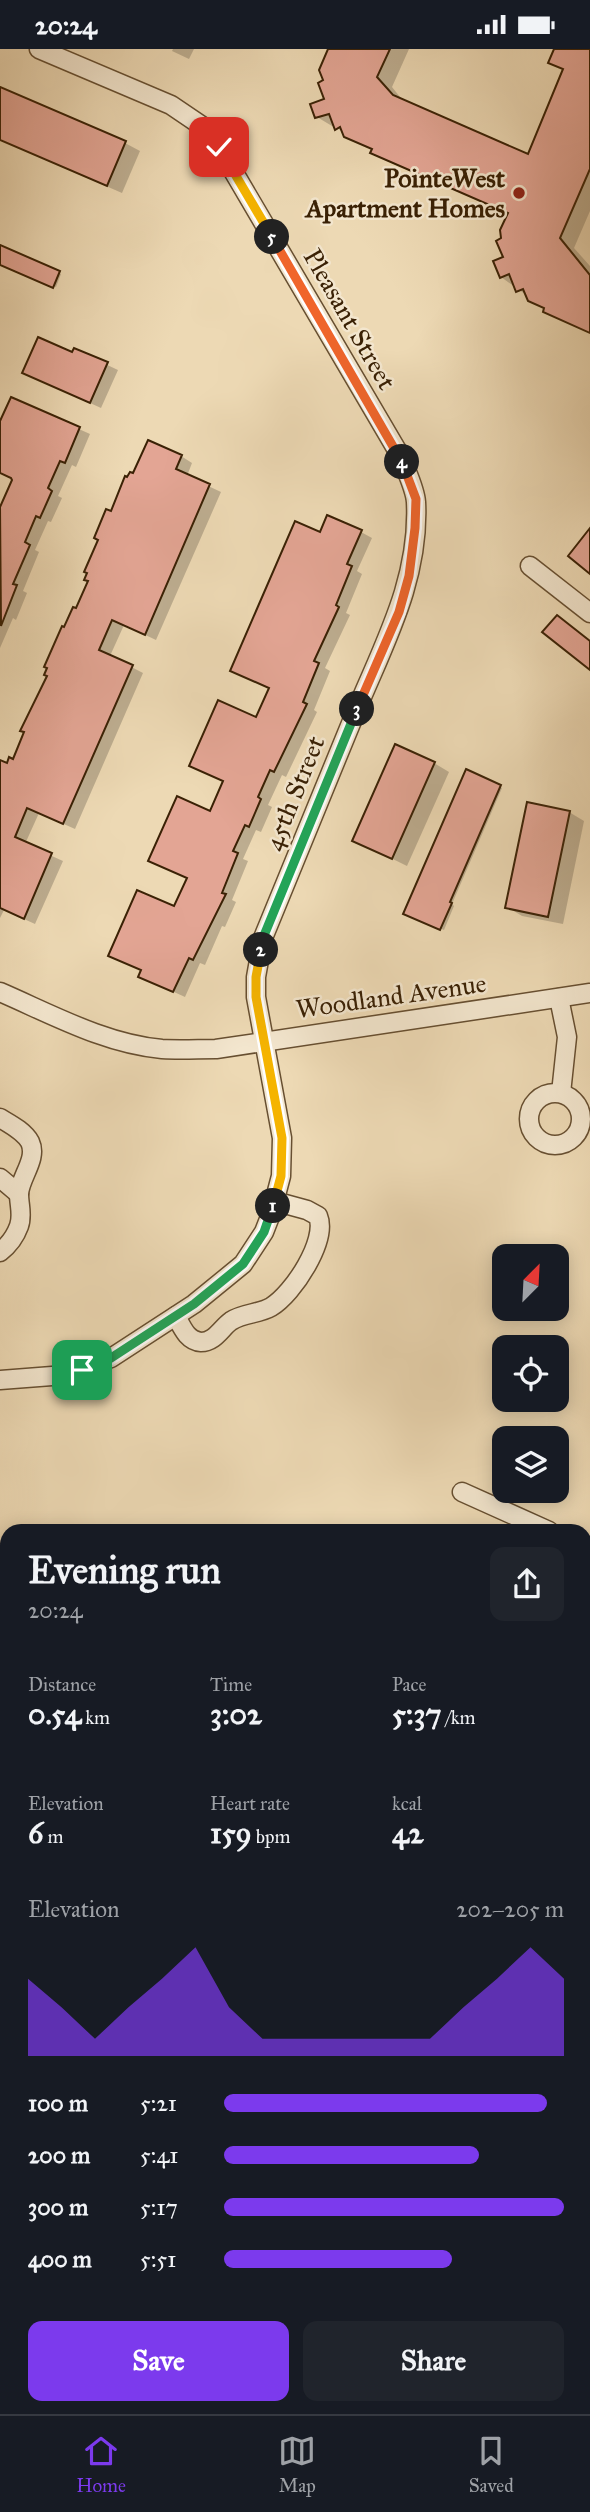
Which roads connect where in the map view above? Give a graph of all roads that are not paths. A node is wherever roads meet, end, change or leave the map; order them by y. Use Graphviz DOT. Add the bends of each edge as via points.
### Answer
graph roads {
  1 [pos="39,49"];
  2 [pos="415,528"];
  3 [pos="530,566"];
  4 [pos="590,613"];
  5 [pos="0,992"];
  6 [pos="590,993"];
  7 [pos="559,998"];
  8 [pos="264,1041"];
  9 [pos="561,1093"];
  10 [pos="0,1118"];
  11 [pos="19,1130"];
  12 [pos="0,1139"];
  13 [pos="0,1178"];
  14 [pos="19,1194"];
  15 [pos="274,1201"];
  16 [pos="0,1252"];
  17 [pos="176,1316"];
  18 [pos="0,1380"];
  19 [pos="461,1492"];
  20 [pos="533,1524"];
  1 -- 2 [label="street, Pleasant Street" via="171,106 202,126 219,147 401,457 416,499"];
  2 -- 8 [label="street, 45th Street" via="399,612 263,938 256,997"];
  3 -- 4 [label="street"];
  5 -- 8 [label="street, Woodland Avenue" via="136,1045 216,1049"];
  6 -- 7 [label="street, Woodland Avenue"];
  7 -- 8 [label="street, Woodland Avenue"];
  7 -- 9 [label="street" via="567,1037"];
  8 -- 15 [label="street, 45th Street" via="282,1138 281,1176"];
  10 -- 11 [label="street"];
  11 -- 12 [label="street"];
  11 -- 14 [label="street" via="30,1142 31,1155"];
  13 -- 14 [label="street"];
  14 -- 16 [label="street" via="20,1224"];
  15 -- 17 [label="street, 45th Street" via="264,1232 243,1264"];
  15 -- 17 [label="street" via="307,1210 318,1216 322,1225 313,1252 282,1300 232,1321 211,1340 200,1342 189,1338"];
  17 -- 18 [label="street, 45th Street" via="111,1358 82,1370"];
  19 -- 20 [label="street"];
}
